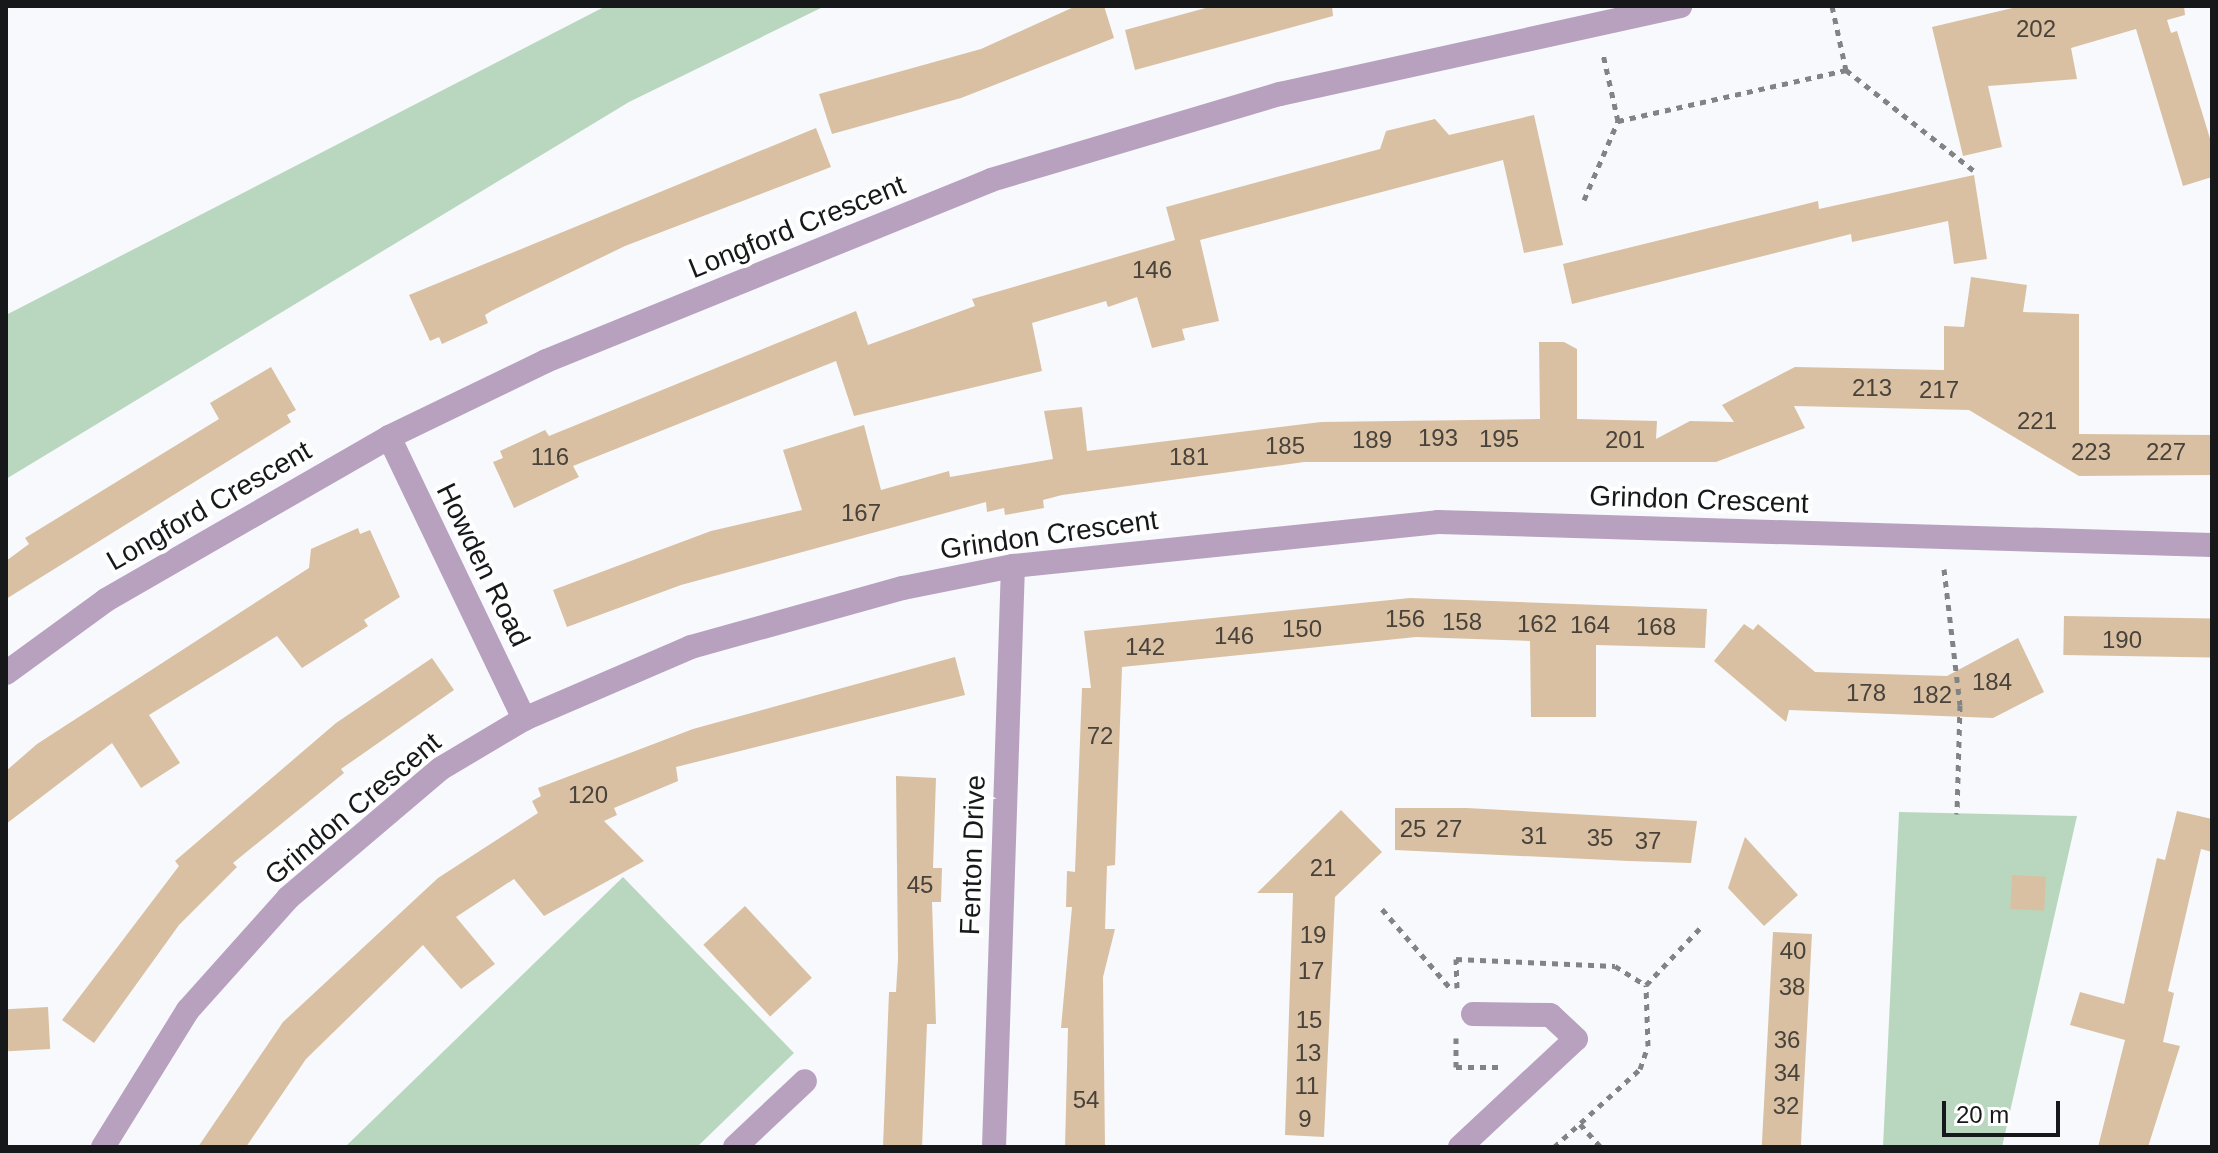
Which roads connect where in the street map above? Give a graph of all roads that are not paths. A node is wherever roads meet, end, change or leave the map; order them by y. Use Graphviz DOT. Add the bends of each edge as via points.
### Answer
graph roads {
  1 [pos="1680,6"];
  2 [pos="389,437"];
  3 [pos="2212,545"];
  4 [pos="1013,566"];
  5 [pos="6,673"];
  6 [pos="524,719"];
  7 [pos="1473,1014"];
  8 [pos="805,1081"];
  9 [pos="103,1147"];
  10 [pos="735,1147"];
  11 [pos="994,1147"];
  12 [pos="1460,1147"];
  1 -- 2 [label="street, Longford Crescent" via="1280,94 991,180 546,361"];
  2 -- 5 [label="street, Longford Crescent" via="106,600"];
  2 -- 6 [label="street, Howden Road"];
  3 -- 4 [label="street, Grindon Crescent" via="1438,522"];
  4 -- 6 [label="street, Grindon Crescent" via="903,588 691,647"];
  4 -- 11 [label="street, Fenton Drive"];
  6 -- 9 [label="street, Grindon Crescent" via="440,769 288,898 188,1010"];
  7 -- 12 [label="street" via="1550,1015 1576,1039"];
  8 -- 10 [label="street"];
}
